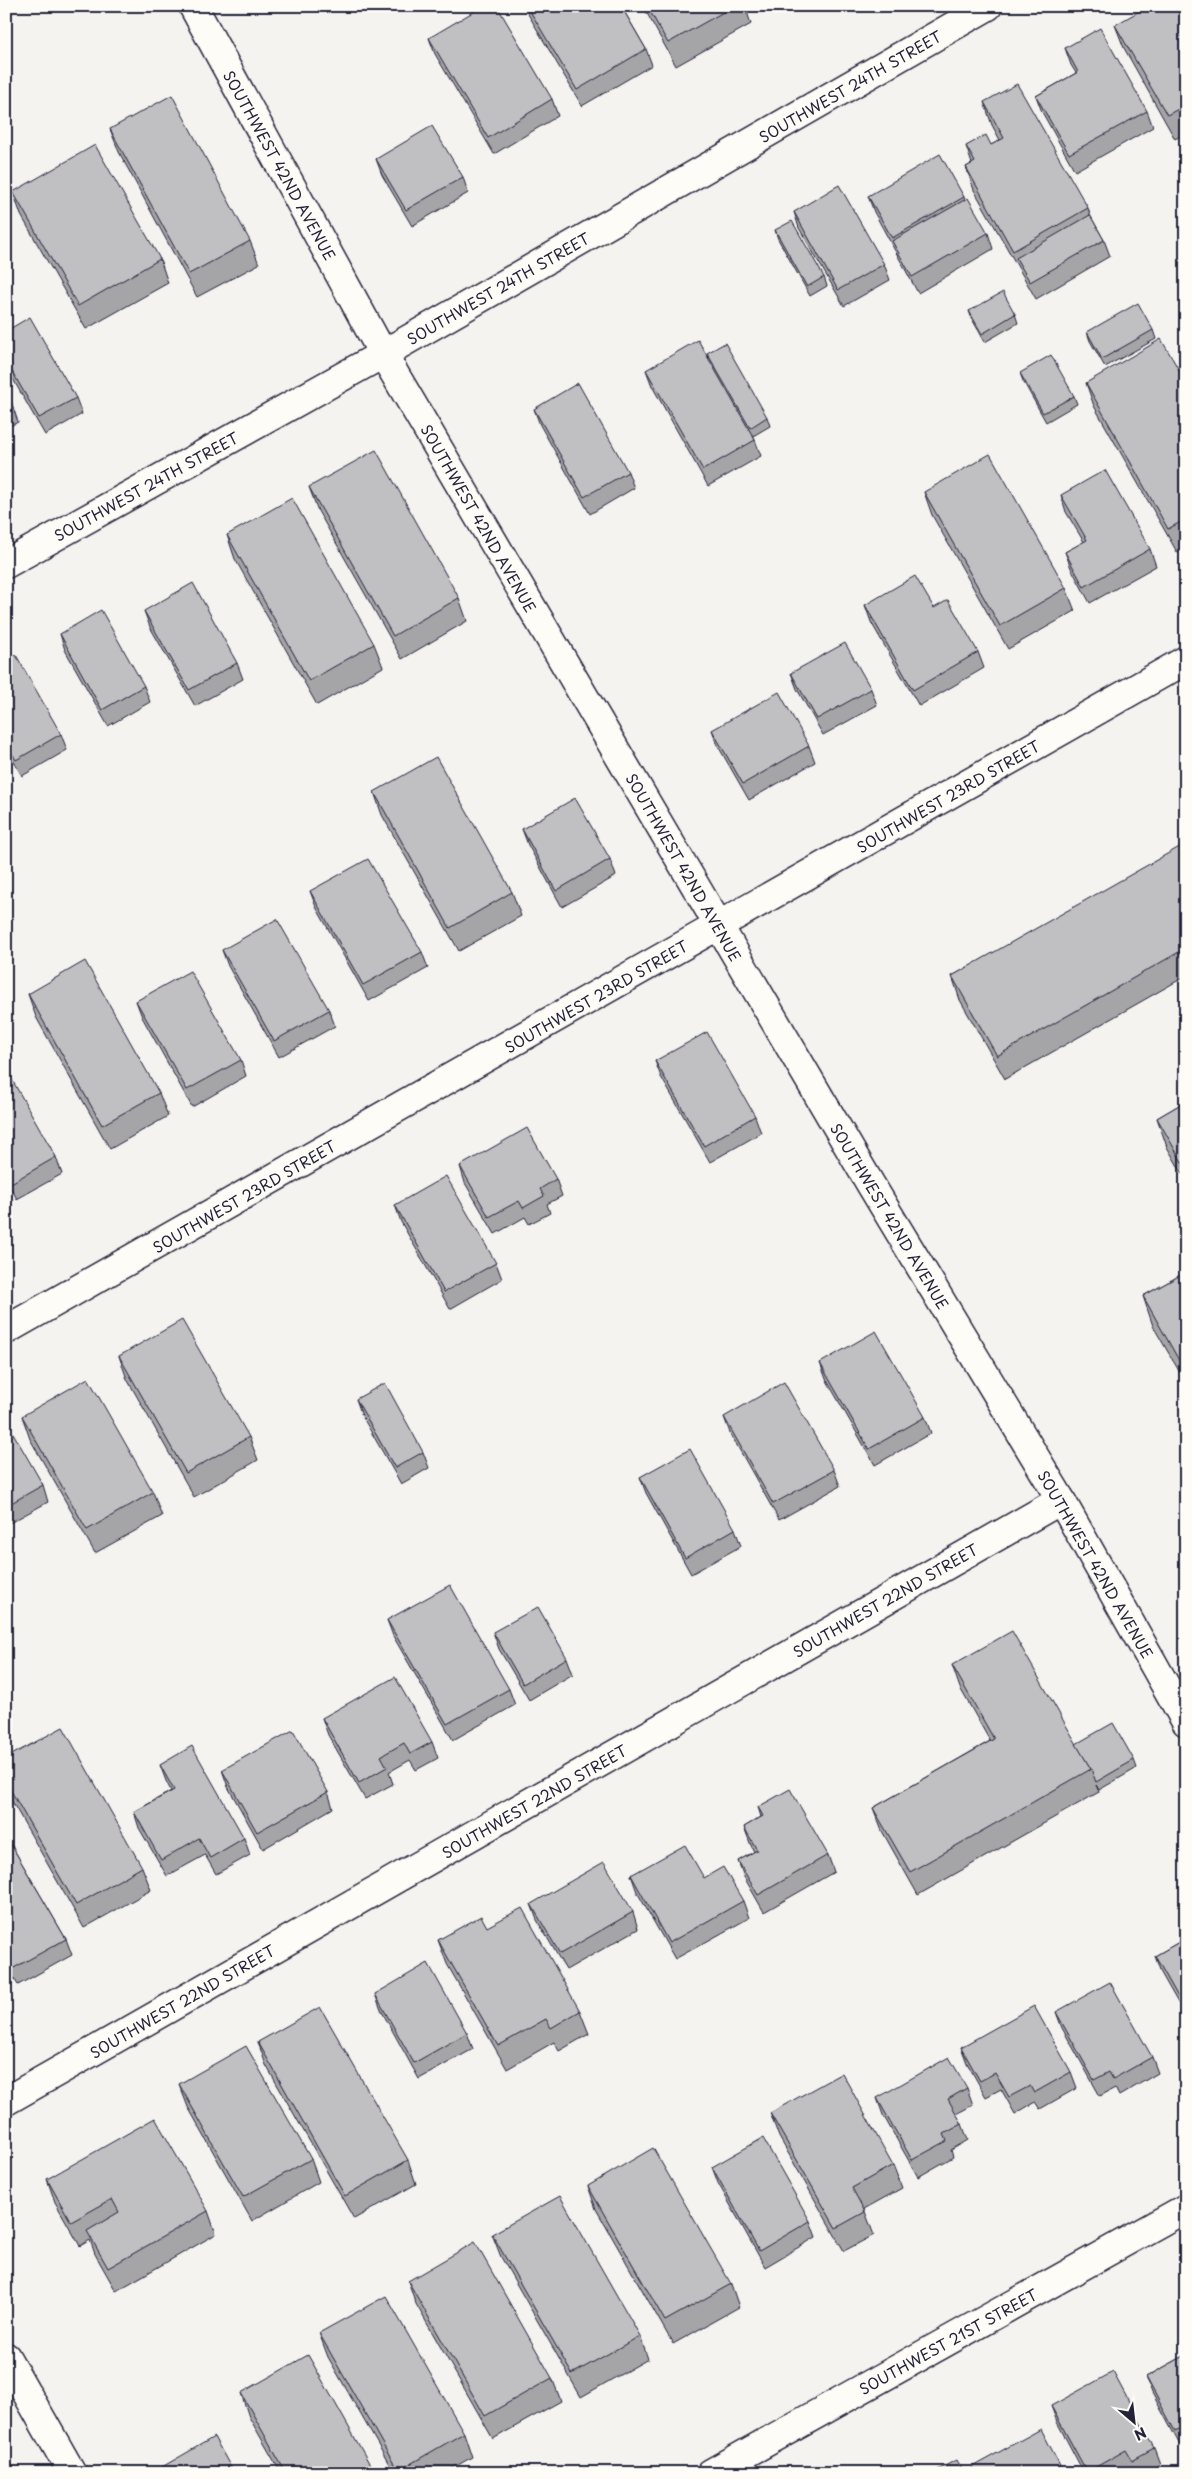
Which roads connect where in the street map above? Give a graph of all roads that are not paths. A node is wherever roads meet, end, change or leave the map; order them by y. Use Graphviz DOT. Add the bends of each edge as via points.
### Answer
graph roads {
  1 [pos="193,6"];
  2 [pos="988,6"];
  3 [pos="383,354"];
  4 [pos="6,564"];
  5 [pos="1186,660"];
  6 [pos="719,926"];
  7 [pos="6,1330"];
  8 [pos="1061,1500"];
  9 [pos="1186,1722"];
  10 [pos="6,2101"];
  11 [pos="1186,2208"];
  12 [pos="6,2357"];
  13 [pos="72,2473"];
  14 [pos="711,2473"];
  1 -- 3 [label="street, SOUTHWEST 42ND AVENUE"];
  2 -- 3 [label="street, SOUTHWEST 24TH STREET"];
  3 -- 4 [label="street, SOUTHWEST 24TH STREET"];
  3 -- 6 [label="street, SOUTHWEST 42ND AVENUE"];
  5 -- 6 [label="street, SOUTHWEST 23RD STREET"];
  6 -- 7 [label="street, SOUTHWEST 23RD STREET"];
  6 -- 8 [label="street, SOUTHWEST 42ND AVENUE"];
  8 -- 9 [label="street, SOUTHWEST 42ND AVENUE"];
  8 -- 10 [label="street, SOUTHWEST 22ND STREET"];
  11 -- 14 [label="street, SOUTHWEST 21ST STREET"];
  12 -- 13 [label="street"];
}
